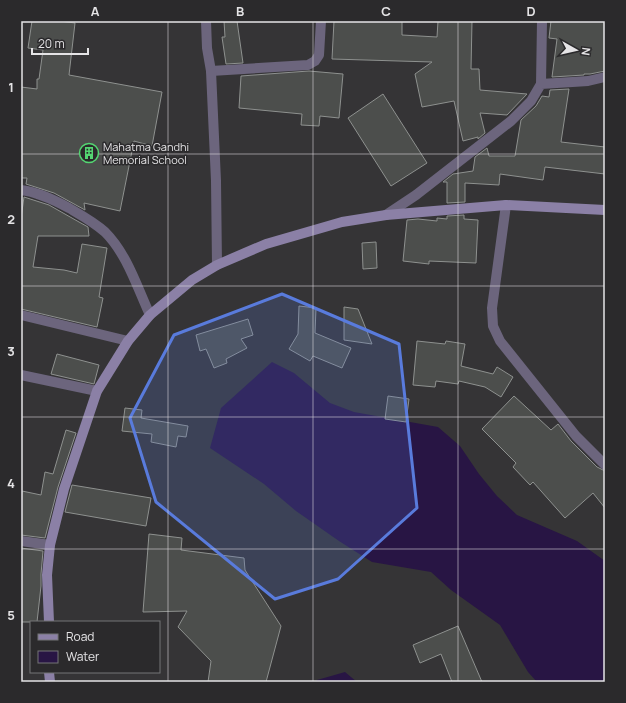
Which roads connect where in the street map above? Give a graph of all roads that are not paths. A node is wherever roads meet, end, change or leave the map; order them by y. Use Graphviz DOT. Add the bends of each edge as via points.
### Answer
graph roads {
  1 [pos="206,21"];
  2 [pos="321,21"];
  3 [pos="542,21"];
  4 [pos="211,71"];
  5 [pos="605,77"];
  6 [pos="541,84"];
  7 [pos="21,190"];
  8 [pos="506,205"];
  9 [pos="605,210"];
  10 [pos="386,215"];
  11 [pos="217,265"];
  12 [pos="21,315"];
  13 [pos="150,315"];
  14 [pos="128,342"];
  15 [pos="21,374"];
  16 [pos="97,391"];
  17 [pos="605,465"];
  18 [pos="21,541"];
  19 [pos="50,545"];
  20 [pos="49,621"];
  1 -- 4 [label="street"];
  2 -- 4 [label="street" via="319,55 308,65"];
  3 -- 6 [label="street"];
  4 -- 11 [label="street"];
  5 -- 6 [label="street" via="588,81"];
  6 -- 10 [label="street" via="531,101 511,121 416,195"];
  7 -- 13 [label="street" via="64,205 105,232 127,265"];
  8 -- 9 [label="main road"];
  8 -- 10 [label="main road"];
  8 -- 17 [label="street" via="492,308 493,326 500,341 571,430"];
  10 -- 11 [label="main road" via="342,222 266,244"];
  11 -- 13 [label="main road" via="192,280"];
  12 -- 14 [label="street"];
  13 -- 14 [label="main road"];
  14 -- 16 [label="main road"];
  15 -- 16 [label="street"];
  16 -- 19 [label="main road" via="64,489"];
  18 -- 19 [label="street"];
  19 -- 20 [label="main road" via="47,575"];
}
